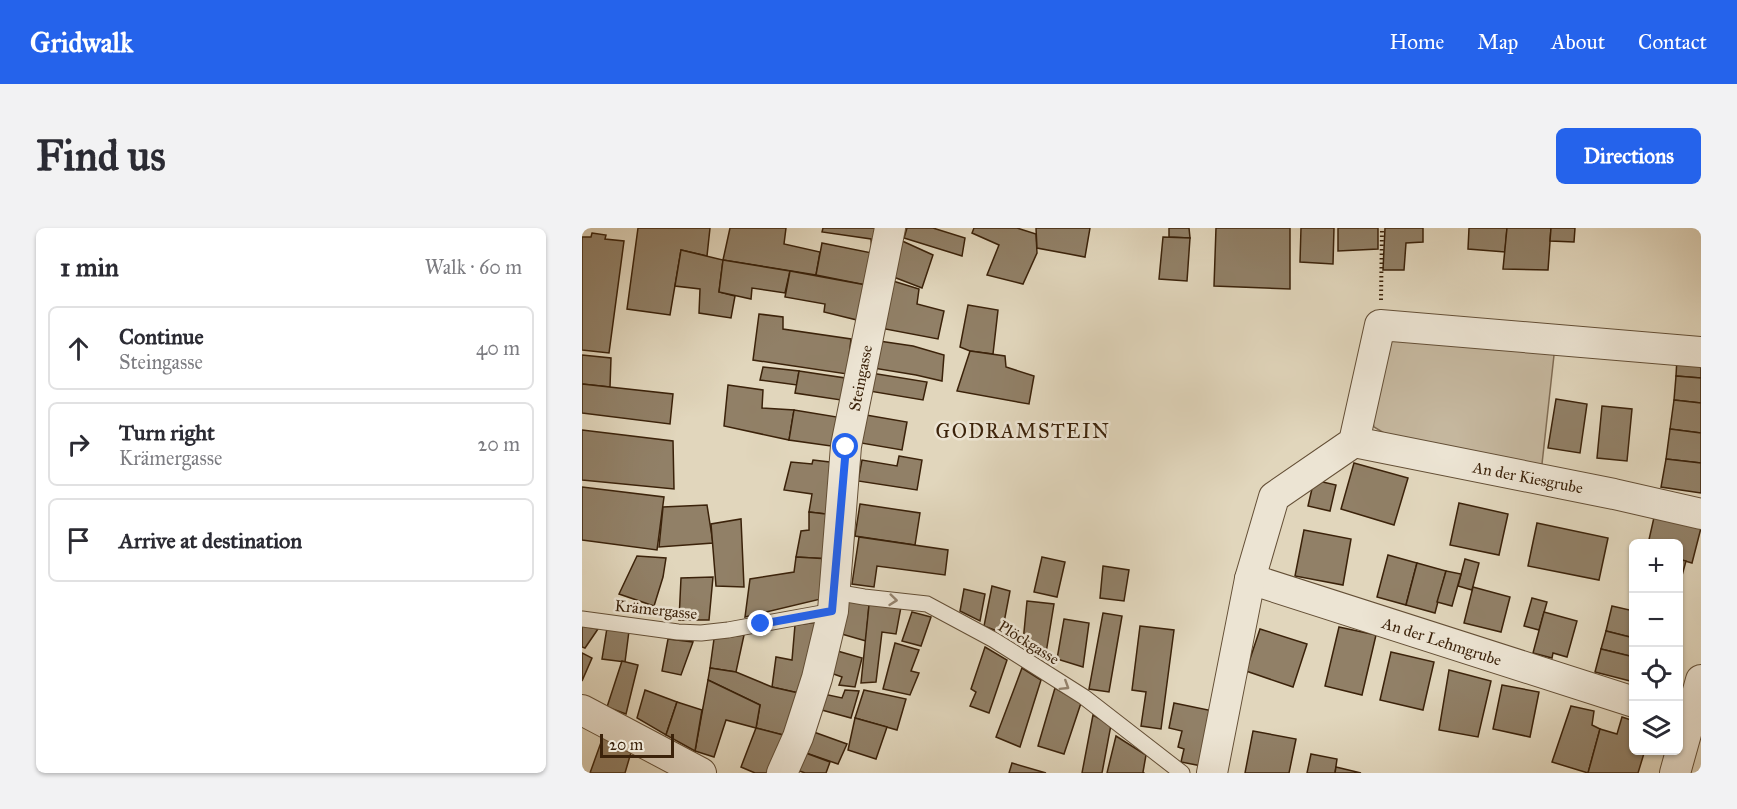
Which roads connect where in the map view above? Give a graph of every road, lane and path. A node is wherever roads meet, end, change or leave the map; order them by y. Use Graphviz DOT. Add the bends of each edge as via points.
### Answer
graph roads {
  1 [pos="890,228"];
  2 [pos="1382,228"];
  3 [pos="1380,325"];
  4 [pos="1701,352"];
  5 [pos="1354,442"];
  6 [pos="1701,514"];
  7 [pos="1250,579"];
  8 [pos="834,602"];
  9 [pos="582,619"];
  10 [pos="1701,680"];
  11 [pos="1631,701"];
  12 [pos="582,710"];
  13 [pos="1690,720"];
  14 [pos="701,773"];
  15 [pos="782,773"];
  16 [pos="1182,773"];
  17 [pos="1212,773"];
  18 [pos="1675,773"];
  1 -- 8 [label="street, Steingasse" via="846,447"];
  2 -- 3 [label="path"];
  3 -- 4 [label="street"];
  3 -- 5 [label="street"];
  5 -- 6 [label="street, An der Kiesgrube"];
  5 -- 7 [label="street" via="1274,497"];
  7 -- 11 [label="street, An der Lehmgrube"];
  7 -- 17 [label="street"];
  8 -- 9 [label="lane, Krämergasse" via="728,630 701,633"];
  8 -- 15 [label="street, Steingasse" via="817,678"];
  8 -- 16 [label="lane, Plöckgasse, one-way" via="864,597 927,604 994,640 1084,697"];
  10 -- 13 [label="street"];
  12 -- 14 [label="street"];
  13 -- 18 [label="street"];
}
